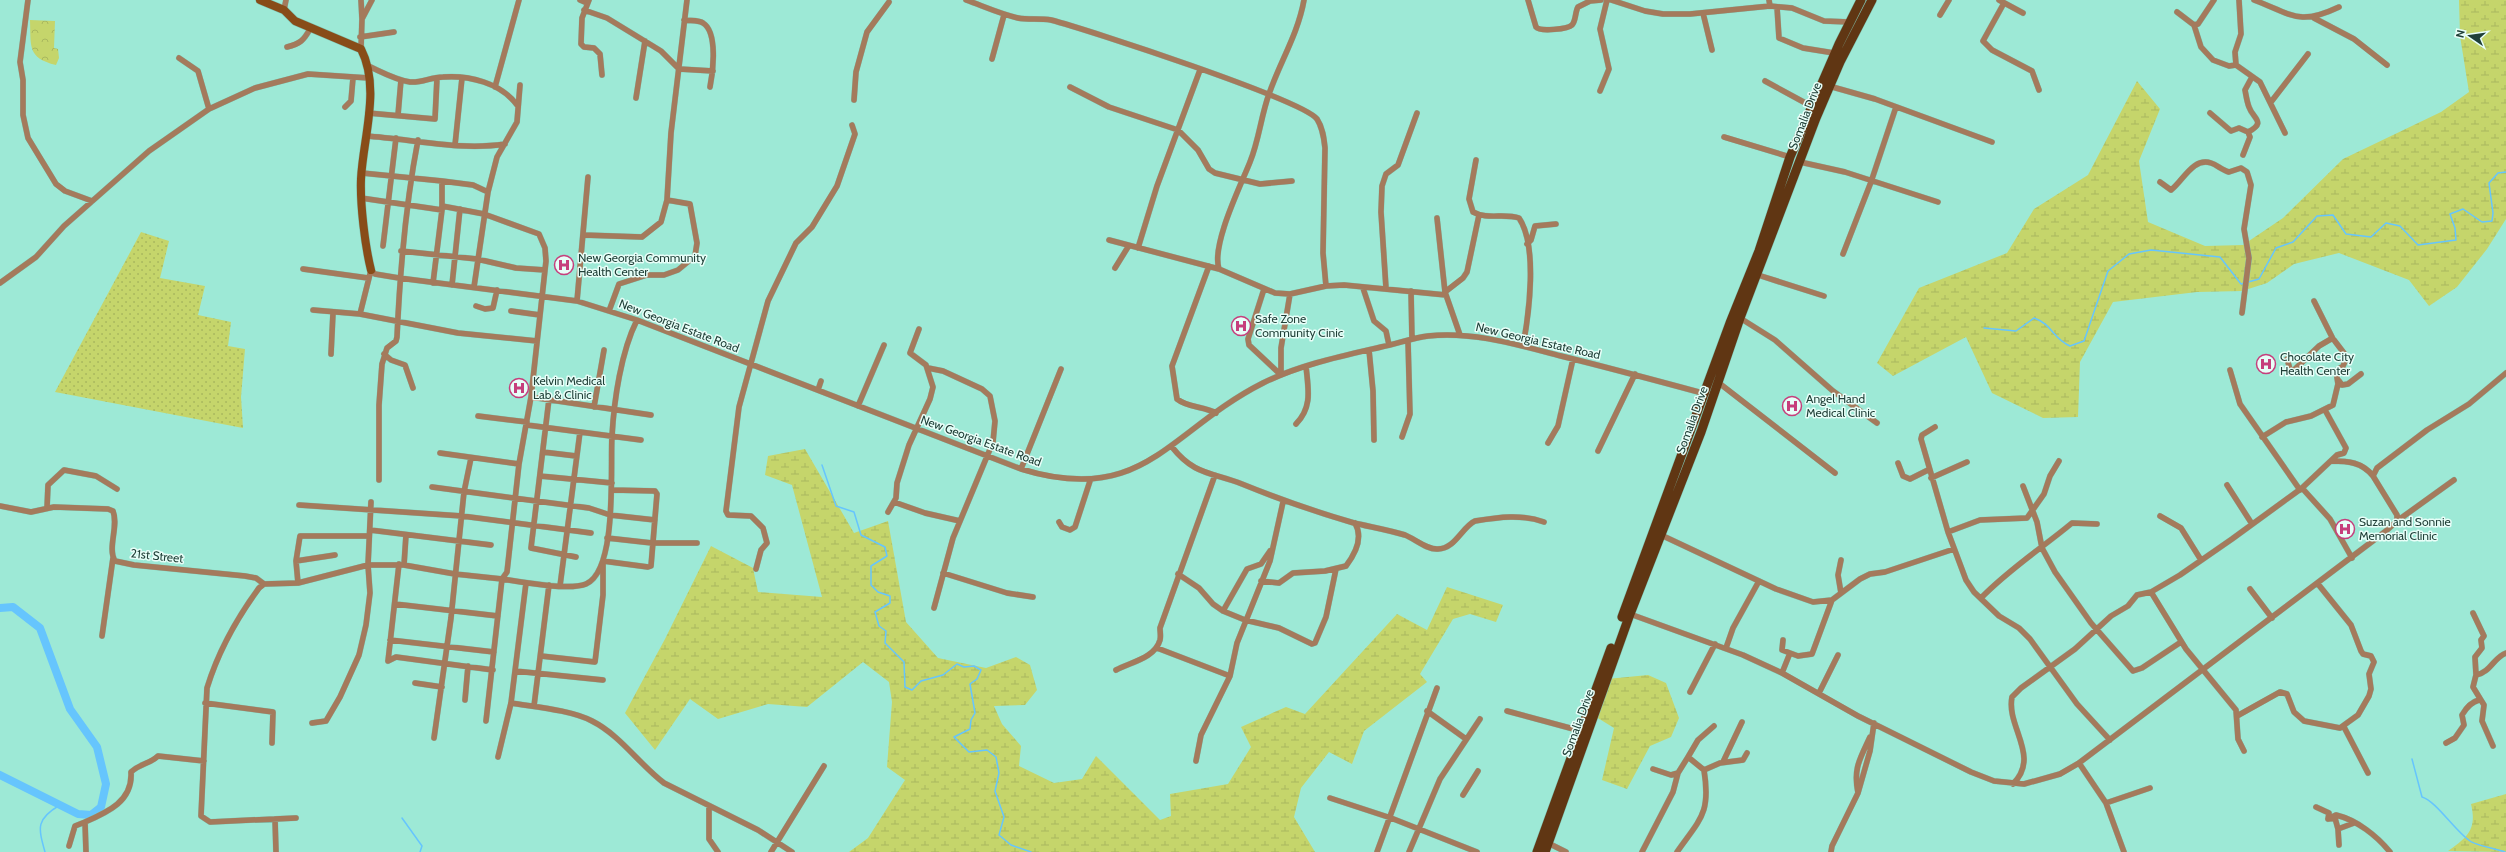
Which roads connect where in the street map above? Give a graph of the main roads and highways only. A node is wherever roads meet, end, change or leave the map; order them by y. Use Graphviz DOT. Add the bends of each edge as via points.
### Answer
graph roads {
  1 [pos="1861,0"];
  2 [pos="1872,0"];
  3 [pos="1709,395"];
  4 [pos="1537,852"];
  5 [pos="1545,852"];
  1 -- 3 [label="main road, Somalia Drive" via="1834,53 1790,156 1759,251 1730,323"];
  2 -- 3 [label="main road, Somalia Drive" via="1829,86 1740,318 1718,383"];
  3 -- 4 [label="main road, Somalia Drive"];
  3 -- 5 [label="main road, Somalia Drive" via="1701,432 1630,614"];
}
